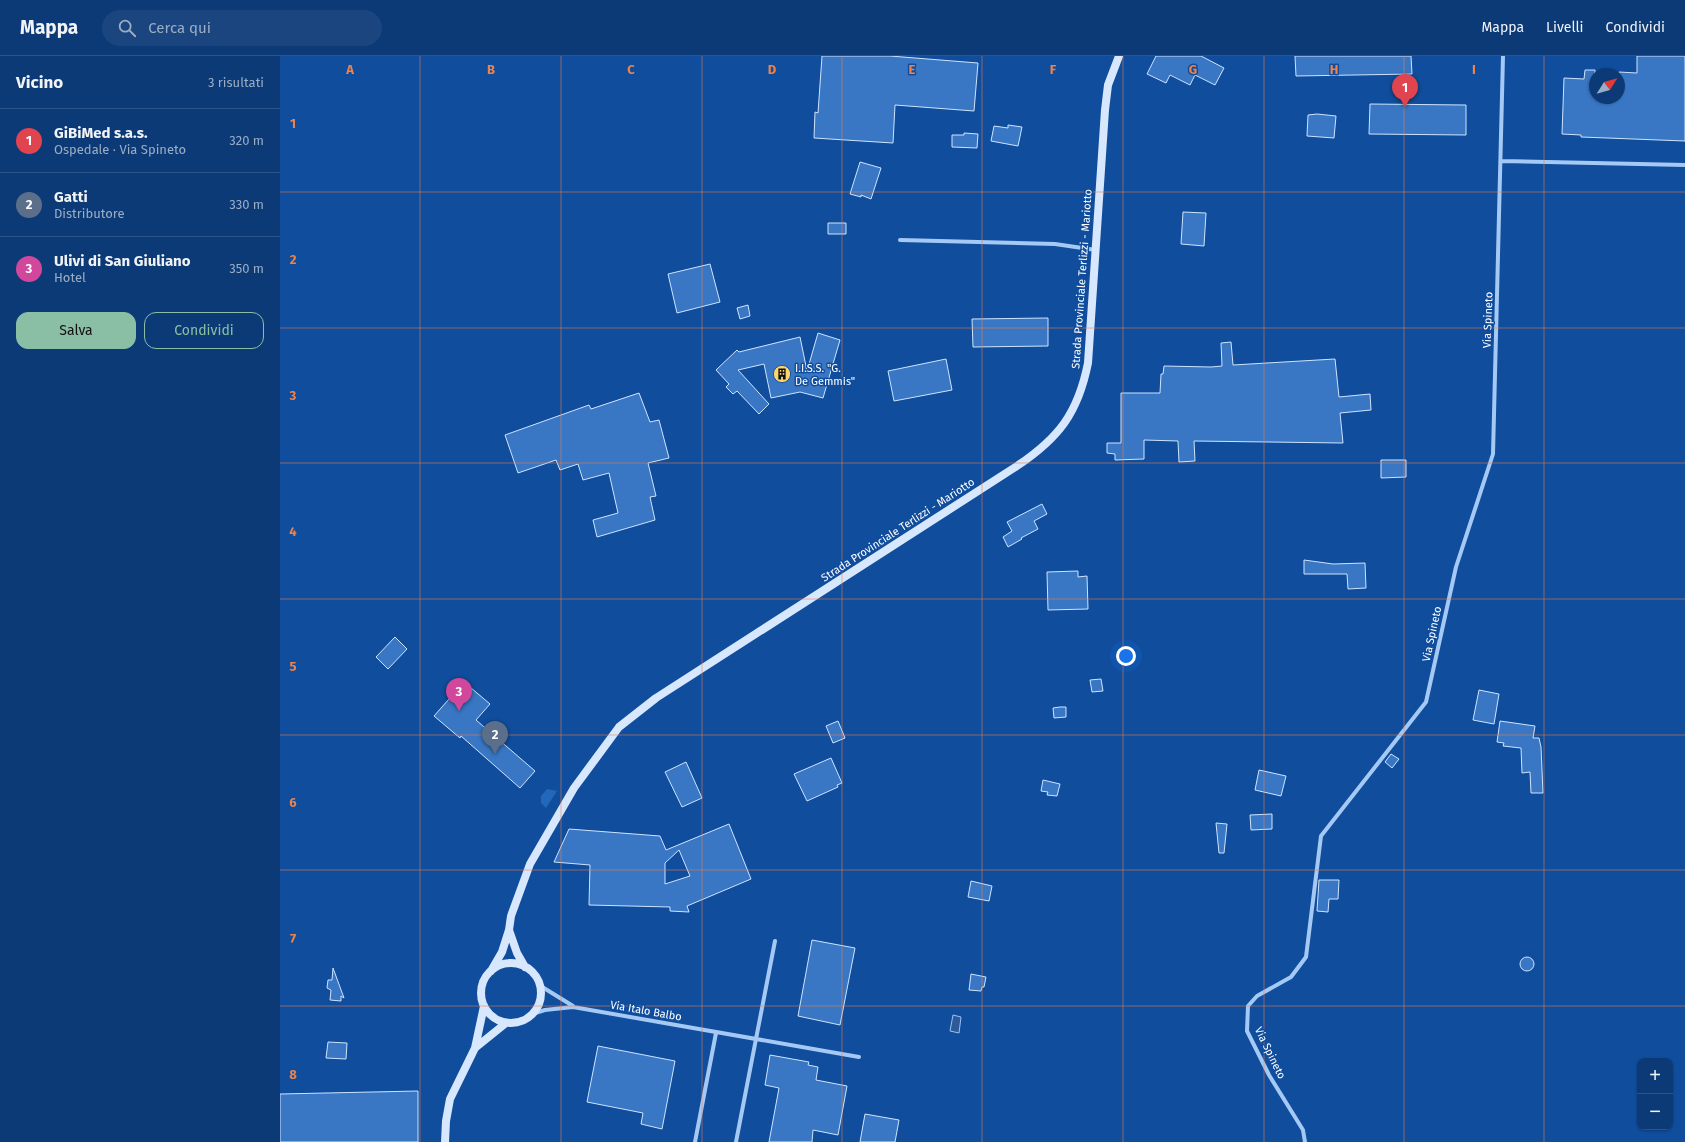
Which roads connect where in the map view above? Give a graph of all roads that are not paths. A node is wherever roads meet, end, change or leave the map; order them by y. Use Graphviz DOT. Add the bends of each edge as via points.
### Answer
graph roads {
  1 [pos="1119,56"];
  2 [pos="1503,56"];
  3 [pos="1501,161"];
  4 [pos="1685,165"];
  5 [pos="900,240"];
  6 [pos="1097,250"];
  7 [pos="509,930"];
  8 [pos="775,941"];
  9 [pos="525,967"];
  10 [pos="491,971"];
  11 [pos="539,985"];
  12 [pos="484,1006"];
  13 [pos="573,1007"];
  14 [pos="532,1014"];
  15 [pos="506,1023"];
  16 [pos="716,1033"];
  17 [pos="756,1040"];
  18 [pos="475,1048"];
  19 [pos="860,1057"];
  20 [pos="445,1142"];
  21 [pos="695,1142"];
  22 [pos="736,1142"];
  23 [pos="1305,1142"];
  1 -- 6 [label="main road, Strada Provinciale Terlizzi - Mariotto" via="1110,80 1105,110"];
  2 -- 3 [label="street, Via Spineto"];
  3 -- 4 [label="street"];
  3 -- 23 [label="street, Via Spineto" via="1493,454 1456,567 1426,702 1321,836 1306,957 1291,978 1257,996 1248,1006 1247,1031 1269,1075 1303,1130"];
  5 -- 6 [label="street" via="1056,244"];
  6 -- 7 [label="main road, Strada Provinciale Terlizzi - Mariotto" via="1088,363 1075,404 1059,432 1041,450 656,698 619,727 574,788 534,857 515,902"];
  7 -- 9 [label="main road, Strada Provinciale Terlizzi - Mariotto"];
  7 -- 10 [label="main road, Strada Provinciale Terlizzi - Mariotto" via="502,952"];
  8 -- 17 [label="street"];
  9 -- 10 [label="main road" via="508,964"];
  9 -- 11 [label="main road, Strada Provinciale Terlizzi - Mariotto" via="532,972"];
  10 -- 12 [label="main road, Strada Provinciale Terlizzi - Mariotto" via="482,987 481,997"];
  11 -- 13 [label="street"];
  11 -- 14 [label="main road" via="540,998"];
  12 -- 15 [label="main road" via="489,1014"];
  12 -- 18 [label="main road, Strada Provinciale Terlizzi - Mariotto"];
  13 -- 14 [label="street"];
  13 -- 16 [label="street, Via Italo Balbo"];
  14 -- 15 [label="main road, Strada Provinciale Terlizzi - Mariotto" via="525,1020"];
  15 -- 18 [label="main road, Strada Provinciale Terlizzi - Mariotto"];
  16 -- 17 [label="street, Via Italo Balbo"];
  16 -- 21 [label="street"];
  17 -- 19 [label="street, Via Italo Balbo"];
  17 -- 22 [label="street"];
  18 -- 20 [label="main road, Strada Provinciale Terlizzi - Mariotto" via="450,1099"];
}
